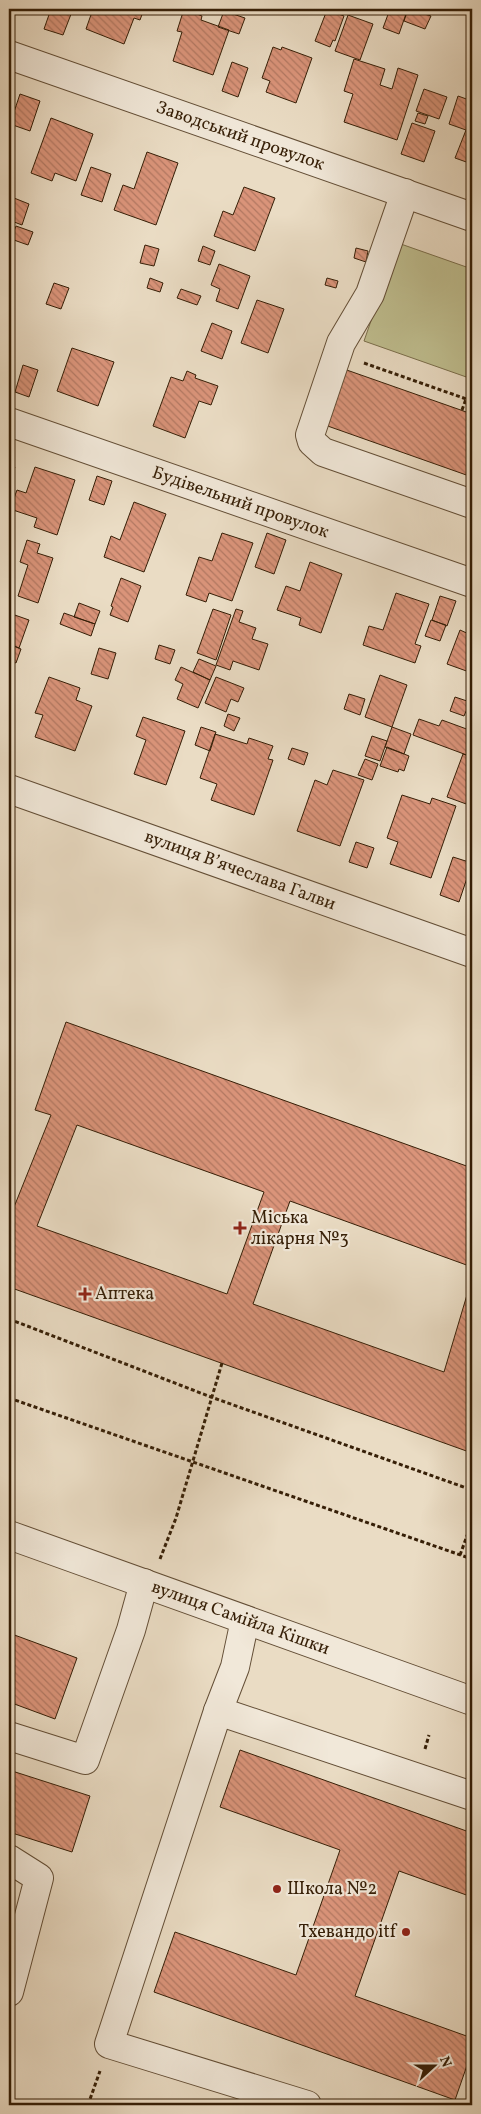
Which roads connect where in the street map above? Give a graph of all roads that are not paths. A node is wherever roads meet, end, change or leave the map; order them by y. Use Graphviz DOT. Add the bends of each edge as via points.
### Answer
graph roads {
  1 [pos="9,55"];
  2 [pos="405,194"];
  3 [pos="472,217"];
  4 [pos="9,422"];
  5 [pos="472,504"];
  6 [pos="472,583"];
  7 [pos="9,789"];
  8 [pos="472,953"];
  9 [pos="9,1535"];
  10 [pos="147,1584"];
  11 [pos="245,1620"];
  12 [pos="472,1701"];
  13 [pos="218,1712"];
  14 [pos="9,1736"];
  15 [pos="472,1796"];
  16 [pos="9,1859"];
  17 [pos="9,1992"];
  18 [pos="307,2105"];
  1 -- 2 [label="street, Заводський провулок"];
  2 -- 3 [label="street, Заводський провулок"];
  2 -- 5 [label="street" via="370,294 346,332 337,354 310,436 317,448"];
  4 -- 6 [label="street, Будівельний провулок"];
  7 -- 8 [label="street, вулиця Вʼячеслава Галви"];
  9 -- 10 [label="street, вулиця Самійла Кішки"];
  10 -- 11 [label="street, вулиця Самійла Кішки"];
  10 -- 14 [label="street" via="85,1760"];
  11 -- 12 [label="street, вулиця Самійла Кішки"];
  11 -- 13 [label="street" via="235,1667"];
  13 -- 15 [label="street"];
  13 -- 18 [label="street" via="109,2044"];
  16 -- 17 [label="street" via="39,1878"];
}
